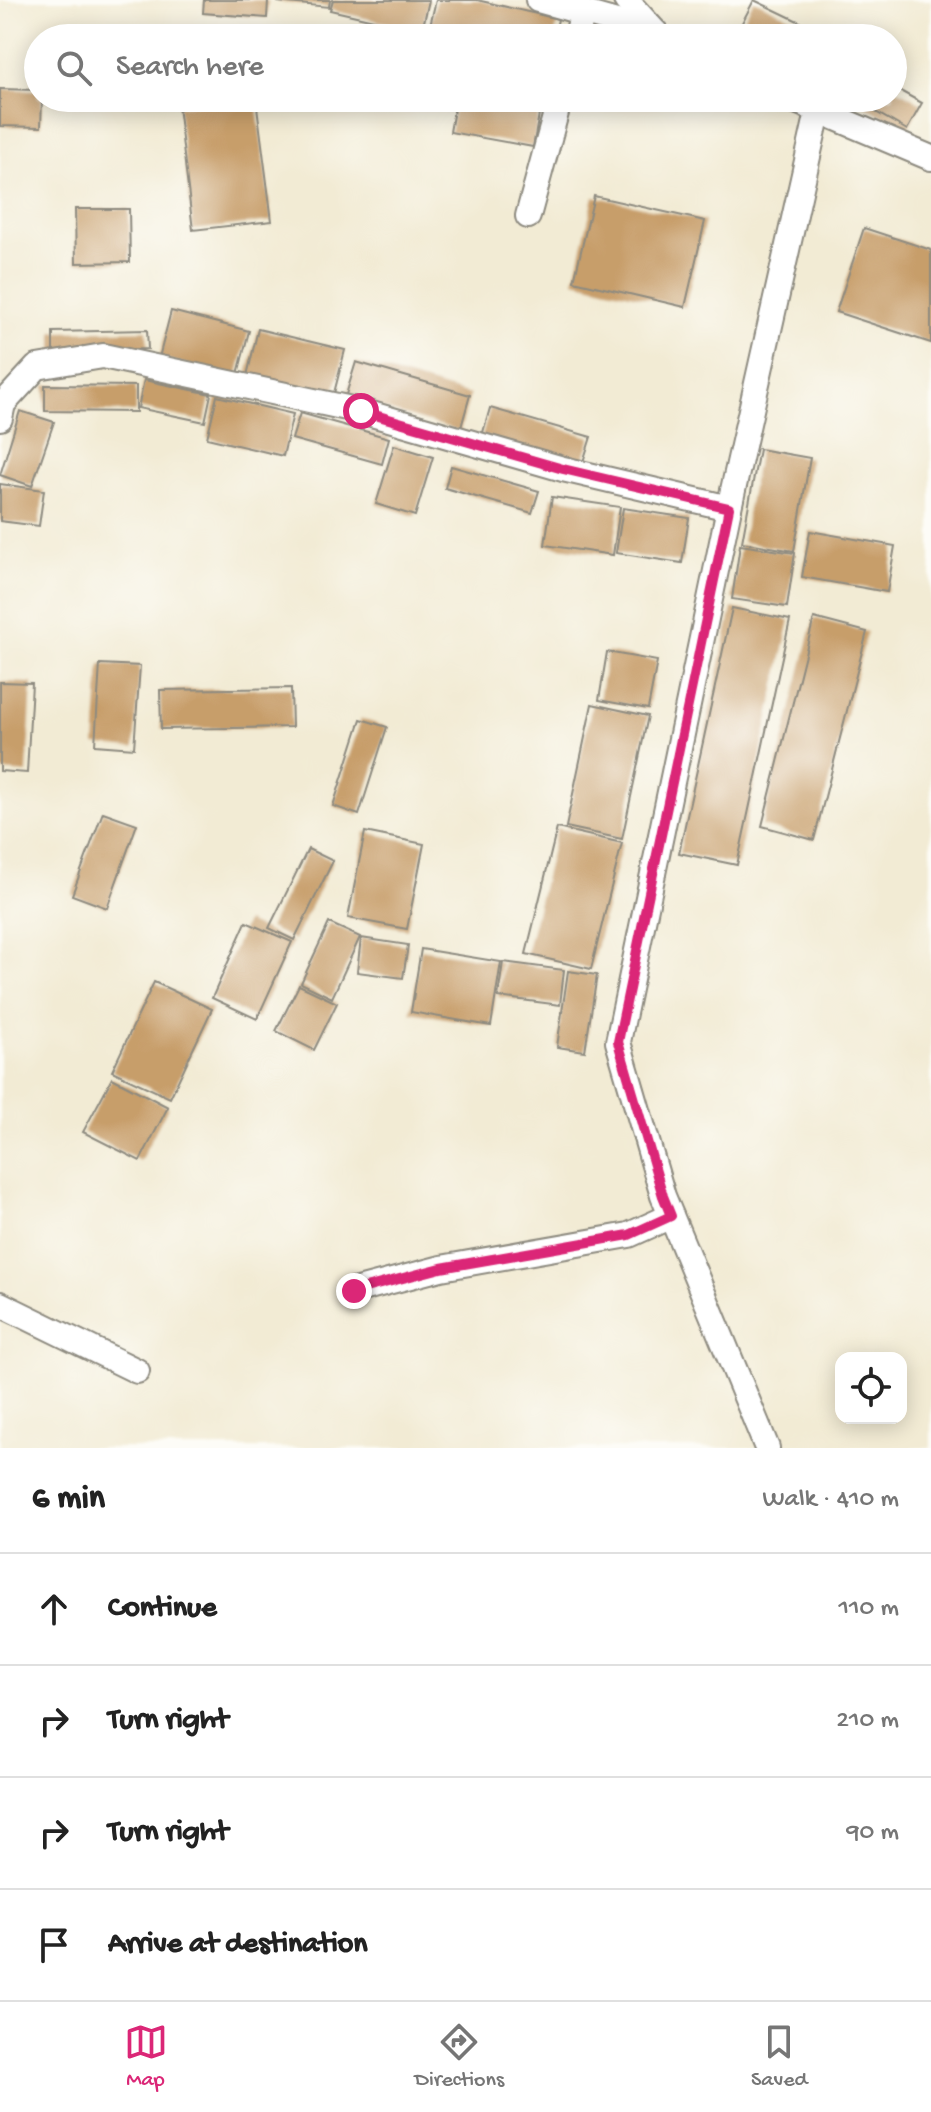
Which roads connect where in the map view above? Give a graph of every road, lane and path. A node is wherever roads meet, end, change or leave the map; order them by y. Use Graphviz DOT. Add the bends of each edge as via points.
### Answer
graph roads {
  1 [pos="538,0"];
  2 [pos="626,0"];
  3 [pos="583,13"];
  4 [pos="580,24"];
  5 [pos="620,24"];
  6 [pos="649,24"];
  7 [pos="556,112"];
  8 [pos="818,112"];
  9 [pos="931,158"];
  10 [pos="528,216"];
  11 [pos="0,418"];
  12 [pos="729,508"];
  13 [pos="671,1216"];
  14 [pos="354,1291"];
  15 [pos="0,1304"];
  16 [pos="137,1371"];
  17 [pos="767,1448"];
  1 -- 3 [label="street"];
  2 -- 6 [label="street"];
  3 -- 4 [label="street"];
  3 -- 5 [label="street"];
  7 -- 10 [label="street"];
  8 -- 9 [label="street"];
  8 -- 12 [label="street"];
  11 -- 12 [label="street" via="3,404 37,367 103,356 361,411 563,469"];
  12 -- 13 [label="street" via="618,1042"];
  13 -- 14 [label="street" via="629,1235 441,1268"];
  13 -- 17 [label="street"];
  15 -- 16 [label="street"];
}
